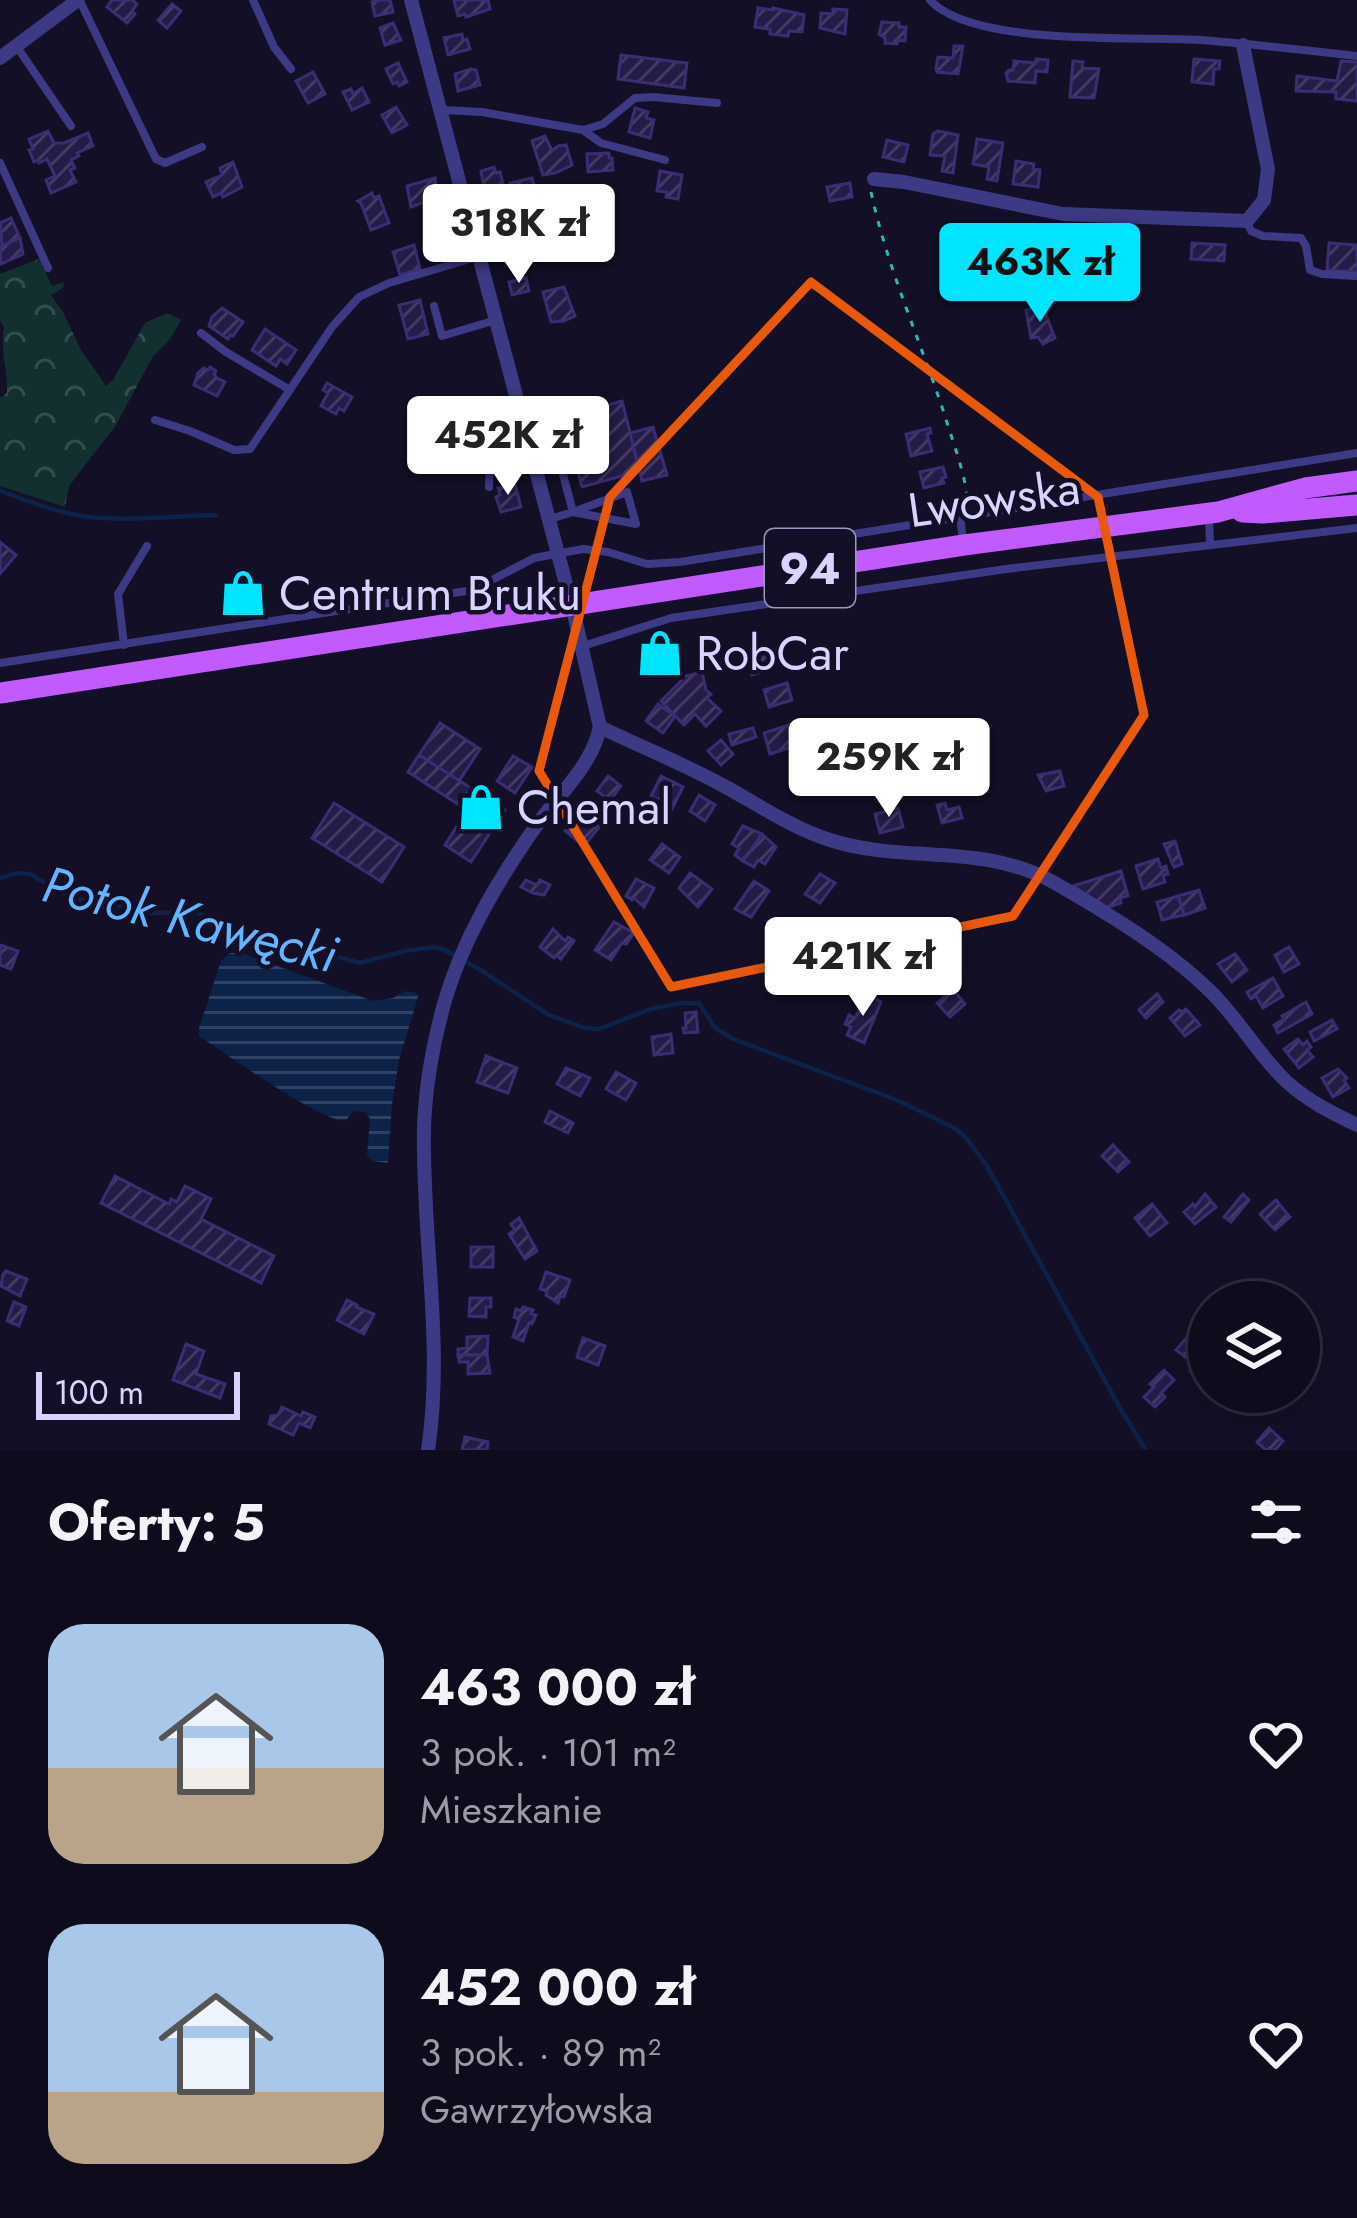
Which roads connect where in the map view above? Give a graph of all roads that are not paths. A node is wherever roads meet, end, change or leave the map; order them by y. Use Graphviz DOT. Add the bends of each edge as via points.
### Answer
graph roads {
  1 [pos="79,0"];
  2 [pos="253,0"];
  3 [pos="411,0"];
  4 [pos="931,0"];
  5 [pos="1243,45"];
  6 [pos="17,47"];
  7 [pos="1357,56"];
  8 [pos="0,58"];
  9 [pos="291,69"];
  10 [pos="717,103"];
  11 [pos="442,110"];
  12 [pos="71,126"];
  13 [pos="583,130"];
  14 [pos="202,147"];
  15 [pos="665,160"];
  16 [pos="0,163"];
  17 [pos="874,178"];
  18 [pos="1246,220"];
  19 [pos="480,256"];
  20 [pos="48,268"];
  21 [pos="1357,276"];
  22 [pos="434,306"];
  23 [pos="496,320"];
  24 [pos="202,333"];
  25 [pos="290,390"];
  26 [pos="521,416"];
  27 [pos="155,420"];
  28 [pos="1357,453"];
  29 [pos="1357,481"];
  30 [pos="489,487"];
  31 [pos="1357,505"];
  32 [pos="573,512"];
  33 [pos="1213,512"];
  34 [pos="964,514"];
  35 [pos="548,520"];
  36 [pos="1357,528"];
  37 [pos="964,545"];
  38 [pos="1210,545"];
  39 [pos="147,546"];
  40 [pos="557,553"];
  41 [pos="571,604"];
  42 [pos="124,645"];
  43 [pos="580,646"];
  44 [pos="0,664"];
  45 [pos="0,693"];
  46 [pos="600,727"];
  47 [pos="1357,1125"];
  48 [pos="428,1450"];
  1 -- 6 [label="street"];
  1 -- 14 [label="lane" via="156,159 165,163"];
  2 -- 9 [label="lane"];
  3 -- 11 [label="street"];
  4 -- 5 [label="lane" via="986,27"];
  5 -- 7 [label="lane"];
  5 -- 18 [label="street" via="1268,170 1264,200"];
  6 -- 8 [label="street"];
  6 -- 12 [label="lane"];
  10 -- 13 [label="lane" via="635,98"];
  11 -- 13 [label="lane"];
  11 -- 19 [label="street"];
  13 -- 15 [label="lane"];
  16 -- 20 [label="lane"];
  17 -- 18 [label="street" via="1063,214"];
  18 -- 21 [label="lane" via="1263,236 1301,238 1310,270"];
  19 -- 23 [label="street"];
  19 -- 25 [label="lane" via="359,297"];
  22 -- 23 [label="lane" via="442,336"];
  23 -- 26 [label="street"];
  24 -- 25 [label="lane"];
  25 -- 27 [label="lane" via="250,449"];
  26 -- 30 [label="lane" via="505,416"];
  26 -- 32 [label="lane" via="548,418"];
  26 -- 35 [label="street"];
  28 -- 34 [label="lane"];
  29 -- 33 [label="main road, Lwowska / 94"];
  31 -- 33 [label="main road, Lwowska / 94"];
  32 -- 32 [label="lane" via="627,492 636,524 615,520"];
  32 -- 35 [label="lane"];
  33 -- 37 [label="main road, Lwowska / 94"];
  33 -- 38 [label="lane"];
  34 -- 37 [label="lane"];
  34 -- 40 [label="lane" via="662,564 596,549"];
  35 -- 40 [label="street"];
  36 -- 38 [label="lane"];
  37 -- 41 [label="main road, Lwowska / 94"];
  38 -- 43 [label="lane" via="670,618"];
  39 -- 42 [label="lane" via="118,594"];
  40 -- 41 [label="street"];
  40 -- 42 [label="lane" via="472,590"];
  41 -- 43 [label="street"];
  41 -- 45 [label="main road, Lwowska / 94"];
  42 -- 44 [label="lane"];
  43 -- 46 [label="street"];
  46 -- 47 [label="street" via="835,842 970,855 1040,875 1184,968 1288,1082"];
  46 -- 48 [label="street" via="585,763 531,832 459,957 435,1046 424,1126 435,1366"];
}
